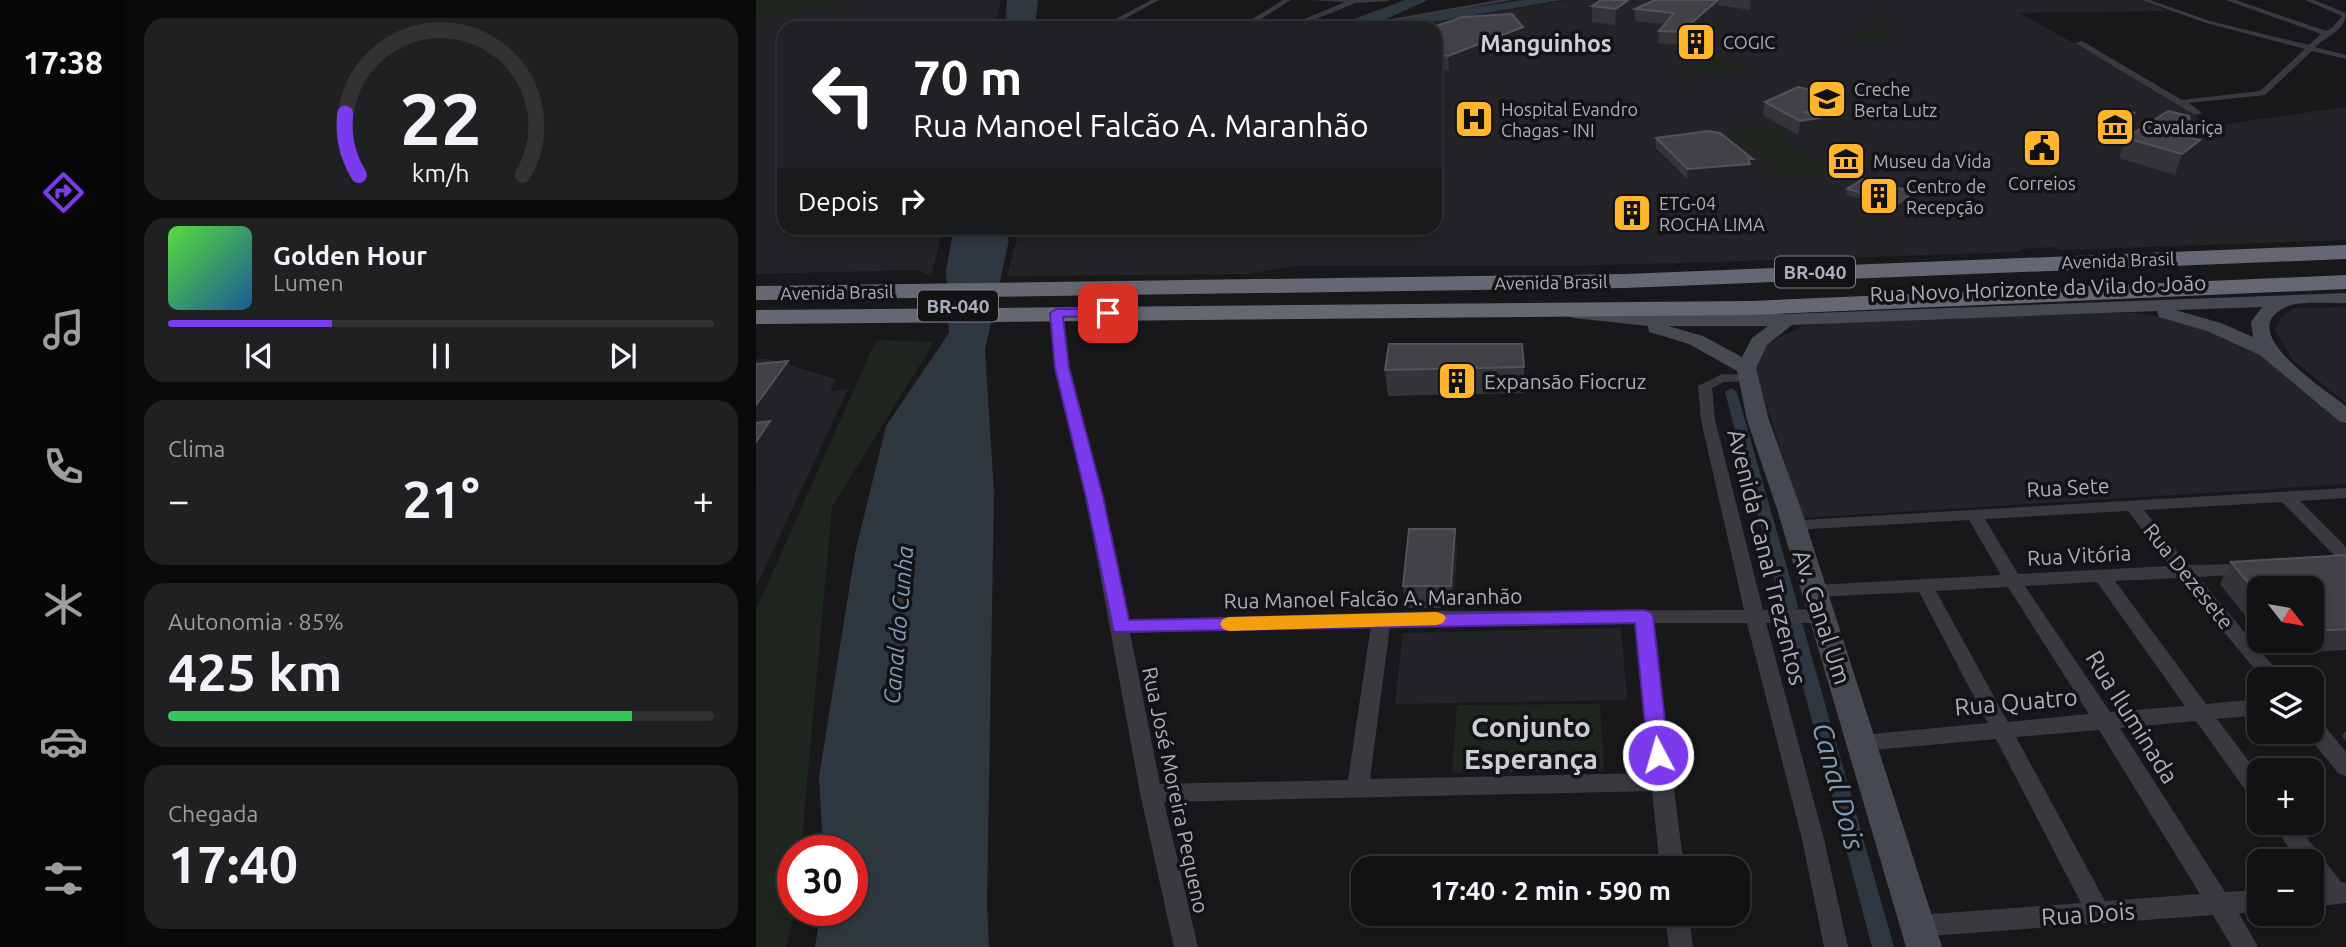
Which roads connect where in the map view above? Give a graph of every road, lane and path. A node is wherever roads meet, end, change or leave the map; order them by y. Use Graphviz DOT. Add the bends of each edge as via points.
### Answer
graph roads {
  1 [pos="1156,0"];
  2 [pos="1288,0"];
  3 [pos="1314,0"];
  4 [pos="1510,0"];
  5 [pos="2144,0"];
  6 [pos="2229,0"];
  7 [pos="2308,0"];
  8 [pos="1355,1"];
  9 [pos="1385,1"];
  10 [pos="1429,4"];
  11 [pos="1410,11"];
  12 [pos="1421,15"];
  13 [pos="2346,15"];
  14 [pos="1116,21"];
  15 [pos="1253,21"];
  16 [pos="1305,21"];
  17 [pos="2326,33"];
  18 [pos="2079,43"];
  19 [pos="2311,49"];
  20 [pos="2346,57"];
  21 [pos="2186,106"];
  22 [pos="2198,113"];
  23 [pos="2346,246"];
  24 [pos="2346,253"];
  25 [pos="2346,274"];
  26 [pos="2346,282"];
  27 [pos="759,283"];
  28 [pos="1878,294"];
  29 [pos="897,295"];
  30 [pos="2346,298"];
  31 [pos="1981,299"];
  32 [pos="1045,300"];
  33 [pos="2282,302"];
  34 [pos="2134,306"];
  35 [pos="756,308"];
  36 [pos="1523,308"];
  37 [pos="756,317"];
  38 [pos="1630,320"];
  39 [pos="1787,320"];
  40 [pos="2267,351"];
  41 [pos="1747,373"];
  42 [pos="2346,416"];
  43 [pos="2346,493"];
  44 [pos="2286,496"];
  45 [pos="2132,504"];
  46 [pos="1974,514"];
  47 [pos="1792,525"];
  48 [pos="2346,559"];
  49 [pos="2320,563"];
  50 [pos="2268,566"];
  51 [pos="2184,572"];
  52 [pos="2102,576"];
  53 [pos="2013,581"];
  54 [pos="1925,586"];
  55 [pos="1819,604"];
  56 [pos="1753,615"];
  57 [pos="1643,616"];
  58 [pos="1381,620"];
  59 [pos="1121,627"];
  60 [pos="2264,667"];
  61 [pos="2247,708"];
  62 [pos="2199,712"];
  63 [pos="2104,720"];
  64 [pos="2001,730"];
  65 [pos="2324,740"];
  66 [pos="1862,743"];
  67 [pos="2346,767"];
  68 [pos="2247,776"];
  69 [pos="1661,782"];
  70 [pos="1358,789"];
  71 [pos="1152,793"];
  72 [pos="1670,856"];
  73 [pos="2247,902"];
  74 [pos="2219,905"];
  75 [pos="2099,914"];
  76 [pos="1678,926"];
  77 [pos="1921,936"];
  78 [pos="1186,947"];
  79 [pos="1681,947"];
  80 [pos="1836,947"];
  81 [pos="2246,947"];
  1 -- 14 [label="street"];
  2 -- 15 [label="street"];
  3 -- 8 [label="street"];
  4 -- 12 [label="street"];
  5 -- 19 [label="street"];
  6 -- 17 [label="street"];
  7 -- 13 [label="street"];
  8 -- 9 [label="street"];
  8 -- 16 [label="street"];
  10 -- 11 [label="street"];
  11 -- 12 [label="street"];
  11 -- 12 [label="street" via="1393,18"];
  13 -- 17 [label="street" via="2336,29"];
  17 -- 19 [label="street"];
  18 -- 21 [label="street"];
  19 -- 20 [label="street"];
  19 -- 21 [label="street" via="2262,93 2186,101"];
  21 -- 22 [label="street"];
  23 -- 32 [label="highway, Avenida Brasil" via="1417,276"];
  24 -- 32 [label="highway, Avenida Brasil / BR-040"];
  25 -- 28 [label="highway, Avenida Brasil / BR-040"];
  26 -- 31 [label="highway, Avenida Brasil"];
  27 -- 29 [label="highway, Avenida Brasil / BR-040"];
  28 -- 31 [label="highway"];
  28 -- 32 [label="highway, Avenida Brasil / BR-040" via="1619,300"];
  29 -- 32 [label="highway, Avenida Brasil"];
  29 -- 32 [label="highway, Avenida Brasil / BR-040"];
  29 -- 35 [label="highway, Avenida Brasil / BR-040"];
  29 -- 37 [label="highway, Avenida Brasil"];
  30 -- 33 [label="street, Rua Novo Horizonte da Vila do João"];
  31 -- 36 [label="highway, Avenida Brasil" via="1752,308"];
  32 -- 36 [label="highway, Avenida Brasil"];
  32 -- 59 [label="street, Rua José Moreira Pequeno"];
  33 -- 34 [label="street, Rua Novo Horizonte da Vila do João"];
  33 -- 40 [label="street" via="2260,318 2258,326"];
  34 -- 39 [label="street, Rua Novo Horizonte da Vila do João"];
  34 -- 40 [label="street" via="2206,324"];
  36 -- 38 [label="street, Rua Novo Horizonte da Vila do João"];
  38 -- 39 [label="street, Rua Novo Horizonte da Vila do João"];
  38 -- 41 [label="street" via="1696,340"];
  39 -- 41 [label="street" via="1759,342"];
  40 -- 42 [label="street"];
  41 -- 47 [label="street, Av. Canal Um"];
  41 -- 56 [label="street, Avenida Canal Trezentos" via="1712,381 1704,391"];
  43 -- 44 [label="street, Rua Sete"];
  44 -- 45 [label="street, Rua Sete"];
  44 -- 48 [label="street"];
  45 -- 46 [label="street, Rua Sete"];
  45 -- 51 [label="street, Rua Dezesete"];
  46 -- 47 [label="street, Rua Sete"];
  46 -- 53 [label="street, Rua Iluminada"];
  47 -- 55 [label="street, Av. Canal Um"];
  48 -- 49 [label="street"];
  50 -- 51 [label="street, Rua Vitória"];
  51 -- 52 [label="street, Rua Vitória"];
  51 -- 60 [label="street, Rua Dezesete"];
  52 -- 53 [label="street, Rua Vitória"];
  52 -- 62 [label="street"];
  53 -- 54 [label="street, Rua Vitória"];
  53 -- 63 [label="street, Rua Iluminada"];
  54 -- 55 [label="street, Rua Vitória"];
  54 -- 64 [label="street"];
  55 -- 56 [label="street, Rua Vitória"];
  55 -- 66 [label="street, Av. Canal Um"];
  56 -- 57 [label="street, Rua Manoel Falcão A. Maranhão"];
  56 -- 80 [label="street, Avenida Canal Trezentos" via="1813,839"];
  57 -- 58 [label="street, Rua Manoel Falcão A. Maranhão"];
  57 -- 69 [label="street"];
  58 -- 59 [label="street, Rua Manoel Falcão A. Maranhão"];
  58 -- 70 [label="street"];
  59 -- 71 [label="street, Rua José Moreira Pequeno"];
  61 -- 62 [label="street, Rua Quatro"];
  62 -- 63 [label="street, Rua Quatro"];
  62 -- 68 [label="street"];
  63 -- 64 [label="street, Rua Quatro"];
  63 -- 74 [label="street, Rua Iluminada"];
  64 -- 66 [label="street, Rua Quatro"];
  64 -- 75 [label="street"];
  65 -- 67 [label="street"];
  66 -- 77 [label="street, Av. Canal Um"];
  69 -- 70 [label="street"];
  69 -- 72 [label="street"];
  70 -- 71 [label="street"];
  71 -- 78 [label="street, Rua José Moreira Pequeno"];
  73 -- 74 [label="street, Rua Dois"];
  74 -- 75 [label="street, Rua Dois"];
  74 -- 81 [label="street, Rua Iluminada"];
  75 -- 77 [label="street, Rua Dois"];
  76 -- 79 [label="street"];
}
